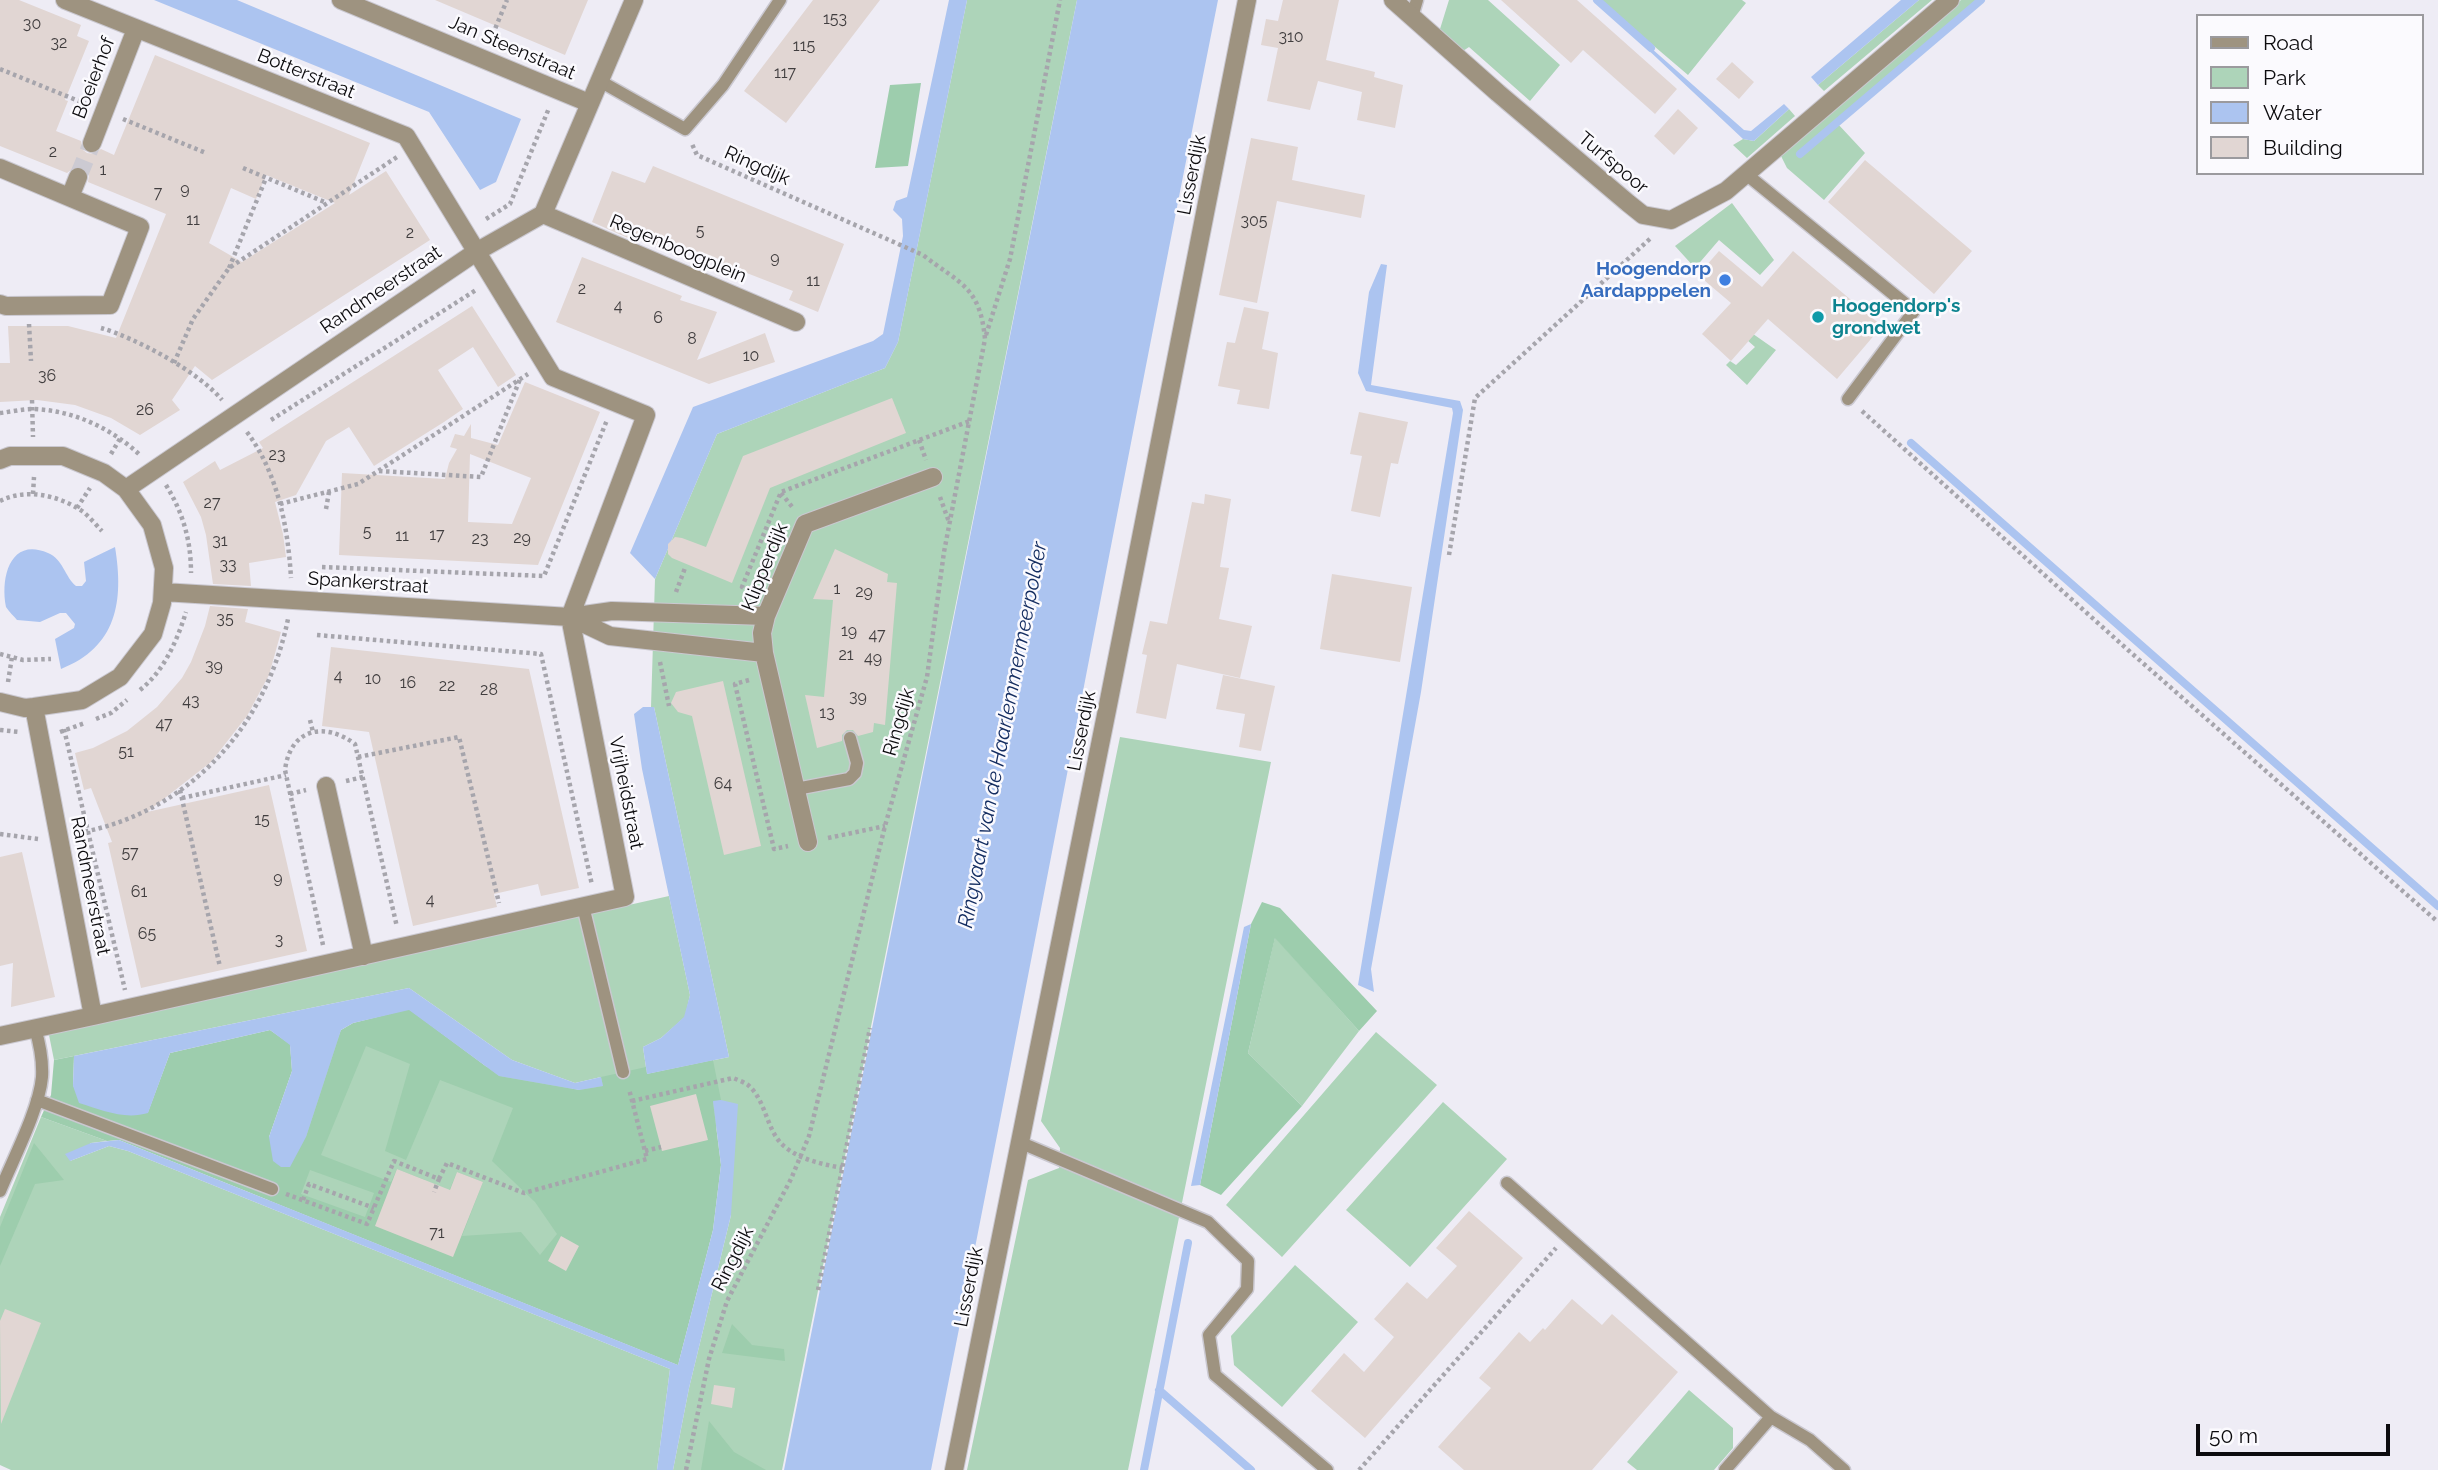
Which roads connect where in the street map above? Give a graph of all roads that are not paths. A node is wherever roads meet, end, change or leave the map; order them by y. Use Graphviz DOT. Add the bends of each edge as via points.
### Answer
graph roads {
  1 [pos="65,0"];
  2 [pos="341,0"];
  3 [pos="634,0"];
  4 [pos="780,0"];
  5 [pos="1247,0"];
  6 [pos="1393,0"];
  7 [pos="1950,0"];
  8 [pos="1414,8"];
  9 [pos="136,29"];
  10 [pos="598,80"];
  11 [pos="589,103"];
  12 [pos="92,143"];
  13 [pos="0,168"];
  14 [pos="1746,174"];
  15 [pos="78,177"];
  16 [pos="70,197"];
  17 [pos="543,214"];
  18 [pos="476,252"];
  19 [pos="0,304"];
  20 [pos="796,322"];
  21 [pos="1848,399"];
  22 [pos="0,460"];
  23 [pos="933,477"];
  24 [pos="126,489"];
  25 [pos="163,592"];
  26 [pos="766,616"];
  27 [pos="570,617"];
  28 [pos="764,653"];
  29 [pos="0,702"];
  30 [pos="34,707"];
  31 [pos="850,738"];
  32 [pos="326,786"];
  33 [pos="796,789"];
  34 [pos="808,842"];
  35 [pos="590,905"];
  36 [pos="364,956"];
  37 [pos="93,1016"];
  38 [pos="36,1028"];
  39 [pos="0,1036"];
  40 [pos="623,1072"];
  41 [pos="37,1100"];
  42 [pos="1019,1142"];
  43 [pos="1507,1183"];
  44 [pos="272,1189"];
  45 [pos="0,1191"];
  46 [pos="1771,1417"];
  47 [pos="954,1470"];
  48 [pos="1327,1470"];
  49 [pos="1725,1470"];
  50 [pos="1844,1470"];
  1 -- 9 [label="street, Botterstraat"];
  2 -- 11 [label="street, Jan Steenstraat"];
  3 -- 10 [label="street"];
  4 -- 10 [label="lane" via="723,85 685,130"];
  5 -- 42 [label="street, Lisserdijk"];
  6 -- 8 [label="street, Turfspoor"];
  7 -- 14 [label="street"];
  8 -- 14 [label="street, Turfspoor" via="1498,93 1643,215 1671,220 1726,191"];
  9 -- 12 [label="street, Boeierhof"];
  9 -- 18 [label="street, Botterstraat" via="406,136"];
  10 -- 11 [label="street"];
  11 -- 17 [label="street"];
  13 -- 16 [label="street"];
  14 -- 21 [label="lane" via="1914,311"];
  15 -- 16 [label="street"];
  16 -- 19 [label="street" via="140,227 110,305"];
  17 -- 18 [label="street, Randmeerstraat"];
  17 -- 20 [label="street, Regenboogplein"];
  18 -- 24 [label="street, Randmeerstraat"];
  18 -- 27 [label="street" via="553,377 646,415"];
  22 -- 24 [label="street" via="63,456 104,473"];
  23 -- 26 [label="street, Klipperdijk" via="805,524"];
  24 -- 25 [label="street" via="152,525 164,568"];
  25 -- 27 [label="street, Spankerstraat"];
  25 -- 30 [label="street" via="153,634 120,677 82,700"];
  26 -- 27 [label="street, Spankerstraat" via="612,611"];
  26 -- 28 [label="street, Klipperdijk"];
  27 -- 28 [label="street, Spankerstraat" via="610,636"];
  27 -- 35 [label="street, Vrijheidstraat" via="625,897"];
  28 -- 33 [label="street, Klipperdijk"];
  29 -- 30 [label="street"];
  30 -- 37 [label="street, Randmeerstraat"];
  31 -- 33 [label="lane" via="857,763 849,779"];
  32 -- 36 [label="street"];
  33 -- 34 [label="street, Klipperdijk"];
  35 -- 36 [label="street, Vrijheidstraat"];
  35 -- 40 [label="lane"];
  36 -- 37 [label="street, Vrijheidstraat"];
  37 -- 38 [label="street"];
  38 -- 39 [label="street"];
  38 -- 41 [label="lane" via="42,1052"];
  41 -- 44 [label="lane"];
  41 -- 45 [label="lane"];
  42 -- 47 [label="street, Lisserdijk"];
  42 -- 48 [label="lane" via="1208,1222 1248,1261 1247,1289 1209,1335 1215,1375"];
  43 -- 46 [label="lane"];
  46 -- 49 [label="lane"];
  46 -- 50 [label="lane" via="1810,1440"];
}
